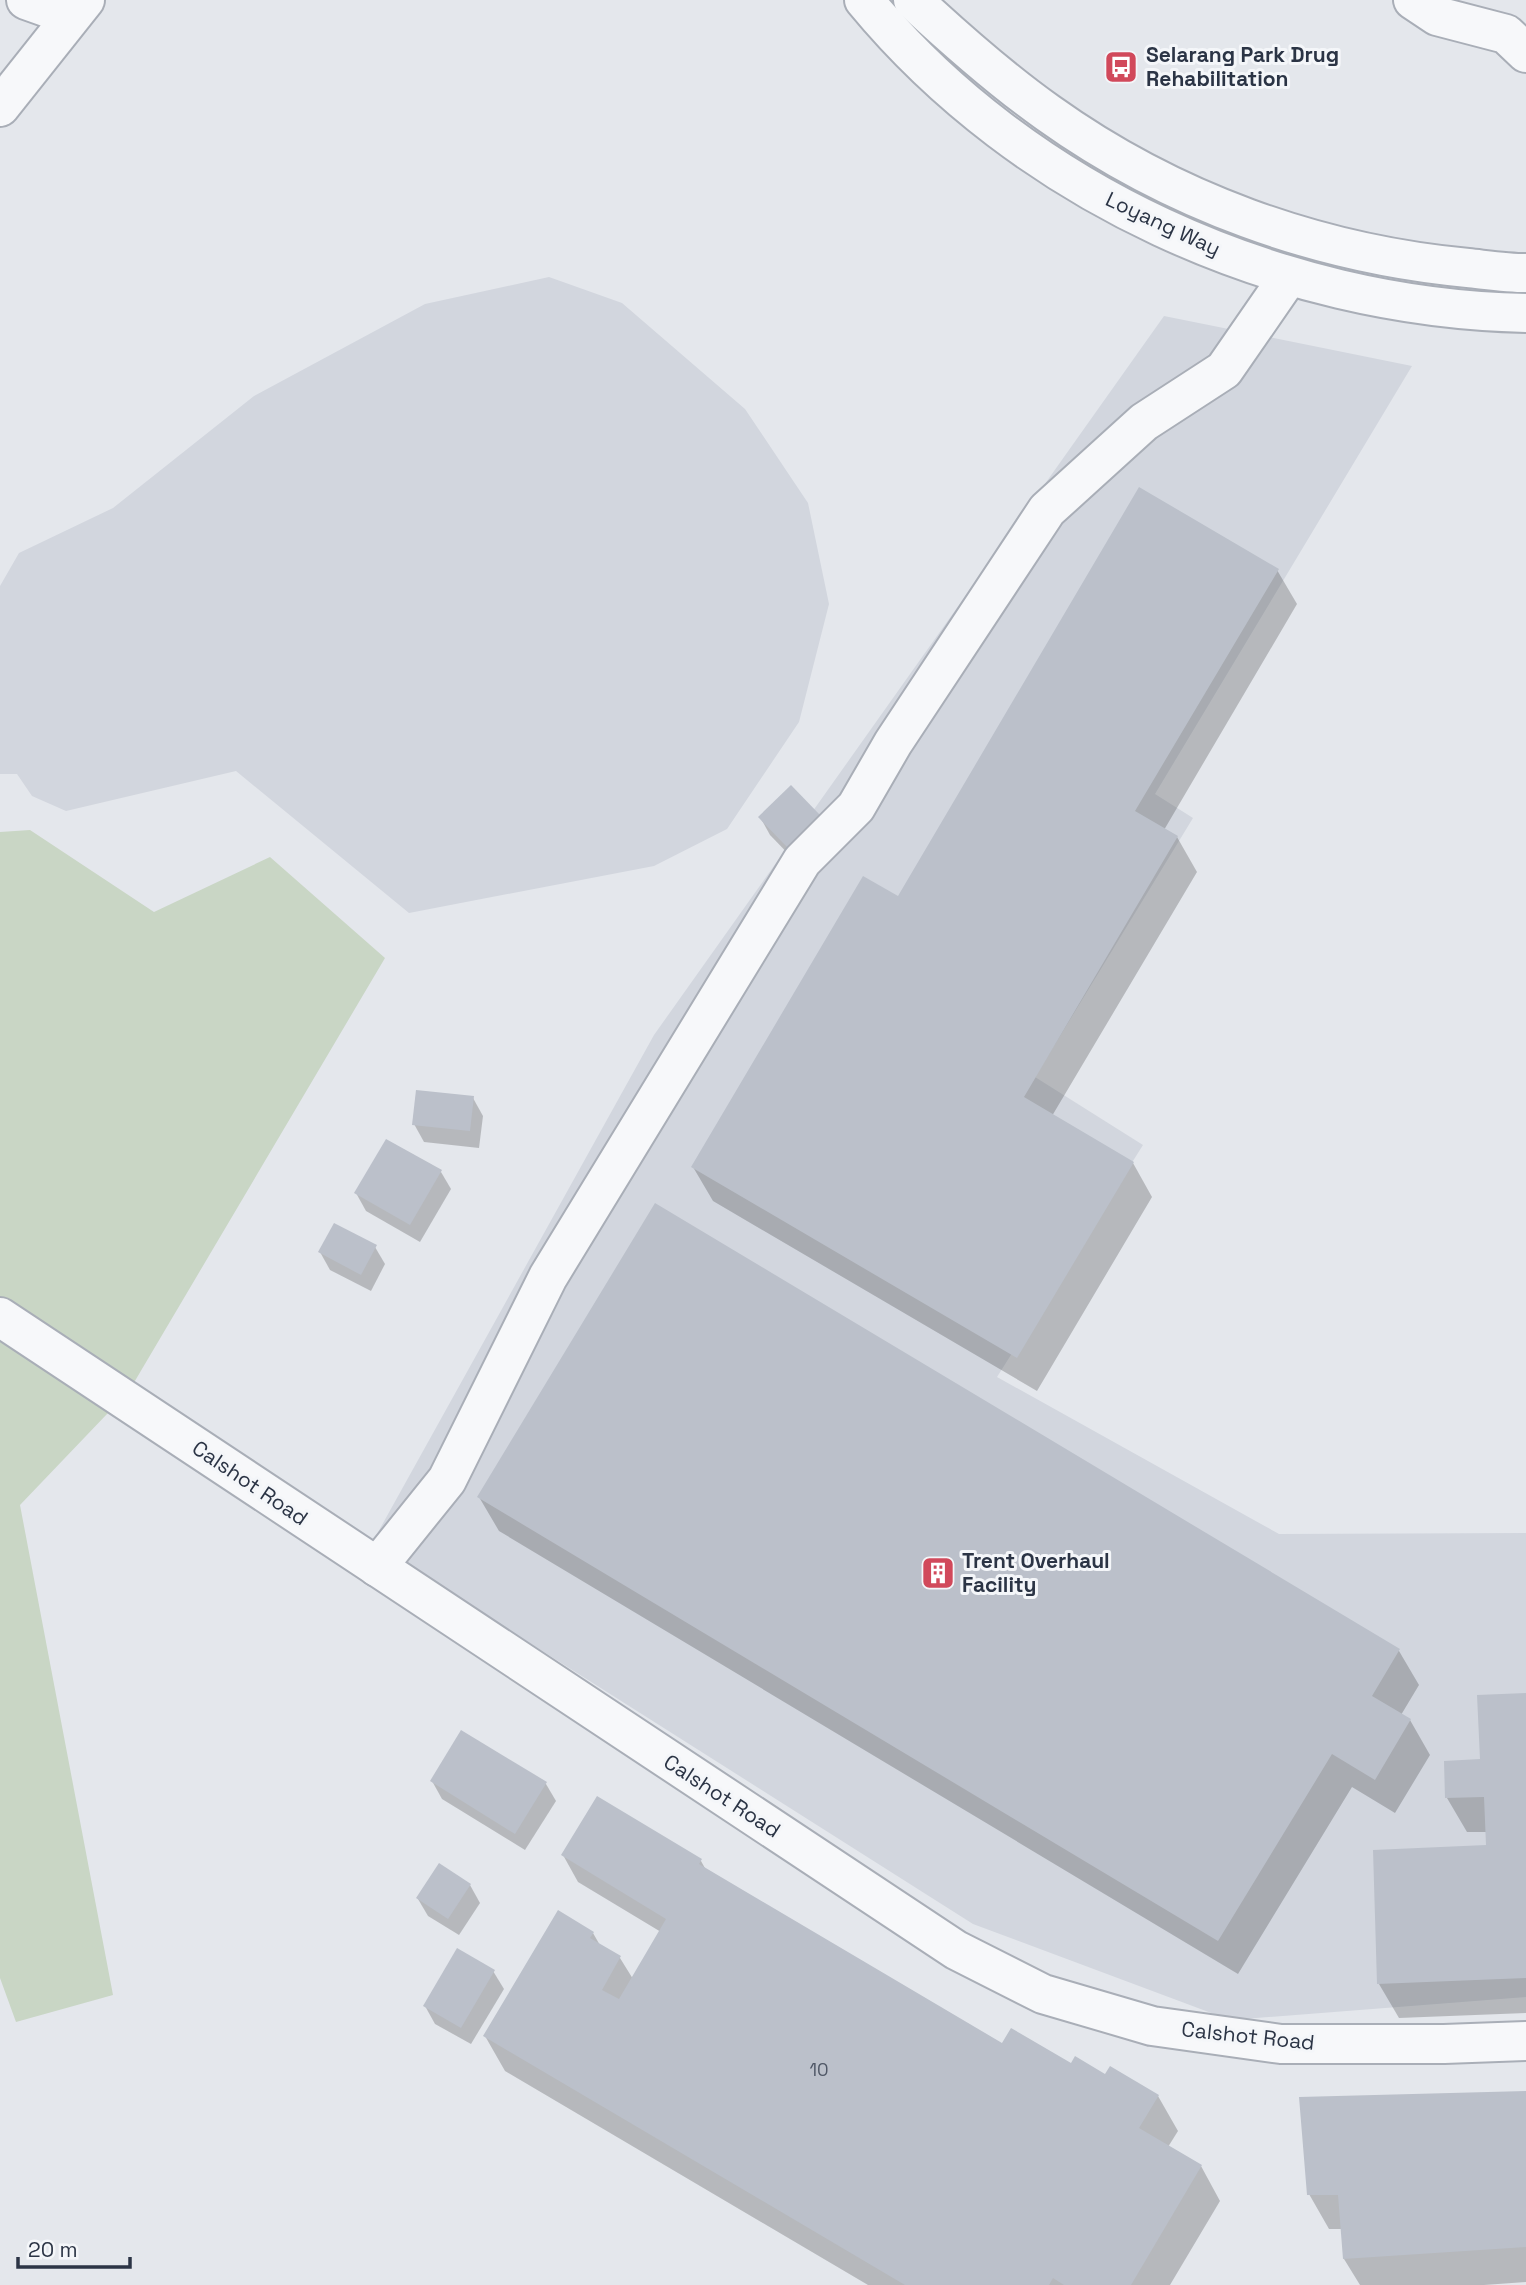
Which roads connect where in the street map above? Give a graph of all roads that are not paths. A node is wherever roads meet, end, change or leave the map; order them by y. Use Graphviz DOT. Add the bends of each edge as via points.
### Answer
graph roads {
  1 [pos="26,0"];
  2 [pos="864,0"];
  3 [pos="913,0"];
  4 [pos="1413,0"];
  5 [pos="78,8"];
  6 [pos="1526,53"];
  7 [pos="0,107"];
  8 [pos="1526,273"];
  9 [pos="1289,276"];
  10 [pos="1526,313"];
  11 [pos="0,1317"];
  12 [pos="377,1567"];
  13 [pos="1526,2041"];
  1 -- 5 [label="street"];
  2 -- 9 [label="street, Loyang Way" via="948,86 1030,153 1160,226"];
  3 -- 8 [label="street, Loyang Way" via="1047,113 1104,150 1235,214 1366,254"];
  4 -- 6 [label="street" via="1437,16 1506,34"];
  5 -- 7 [label="street"];
  9 -- 10 [label="street, Loyang Way" via="1359,294"];
  9 -- 12 [label="street" via="1224,370 1144,422 1047,510 856,807 802,860 548,1278 447,1480"];
  11 -- 12 [label="street, Calshot Road"];
  12 -- 13 [label="street, Calshot Road" via="956,1950 1043,1994 1152,2026 1281,2043"];
}
